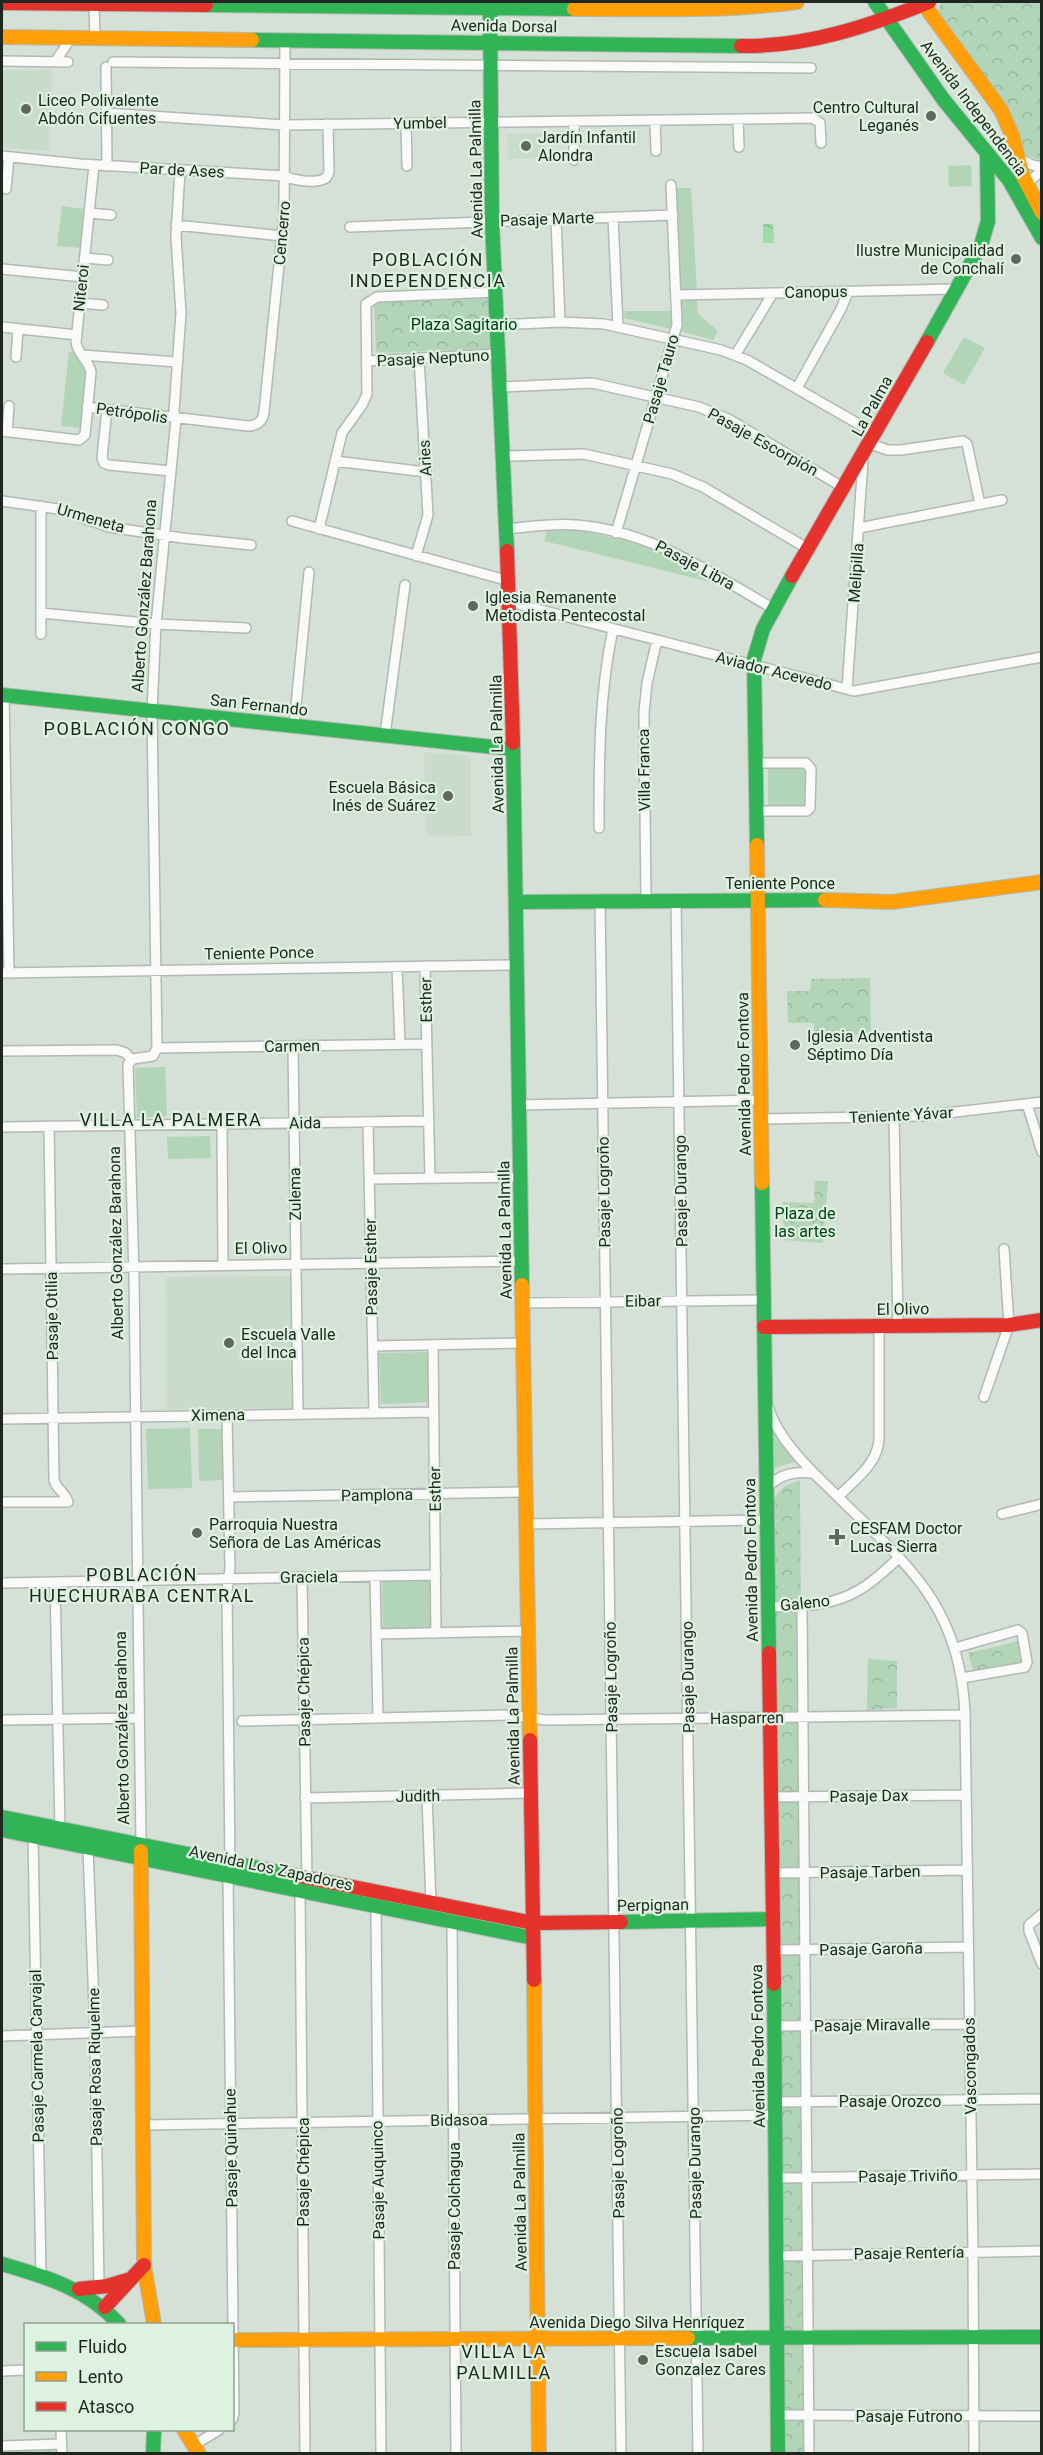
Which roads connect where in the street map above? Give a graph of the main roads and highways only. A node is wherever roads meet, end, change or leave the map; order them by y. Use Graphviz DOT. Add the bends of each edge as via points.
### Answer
graph roads {
  1 [pos="797,2"];
  2 [pos="875,2"];
  3 [pos="925,2"];
  4 [pos="2,3"];
  5 [pos="94,3"];
  6 [pos="180,3"];
  7 [pos="255,3"];
  8 [pos="329,3"];
  9 [pos="425,4"];
  10 [pos="566,4"];
  11 [pos="704,6"];
  12 [pos="490,7"];
  13 [pos="887,19"];
  14 [pos="2,37"];
  15 [pos="490,42"];
  16 [pos="987,153"];
  17 [pos="1022,189"];
  18 [pos="1041,213"];
  19 [pos="1041,238"];
  20 [pos="754,666"];
  21 [pos="3,695"];
  22 [pos="513,749"];
  23 [pos="1041,882"];
  24 [pos="758,900"];
  25 [pos="516,902"];
  26 [pos="1041,1320"];
  27 [pos="764,1328"];
  28 [pos="2,1817"];
  29 [pos="2,1830"];
  30 [pos="141,1852"];
  31 [pos="303,1885"];
  32 [pos="773,1919"];
  33 [pos="533,1923"];
  34 [pos="533,1938"];
  35 [pos="2,2264"];
  36 [pos="144,2265"];
  37 [pos="132,2278"];
  38 [pos="78,2289"];
  39 [pos="105,2307"];
  40 [pos="117,2323"];
  41 [pos="154,2323"];
  42 [pos="1041,2337"];
  43 [pos="777,2338"];
  44 [pos="538,2339"];
  45 [pos="234,2340"];
  46 [pos="153,2431"];
  47 [pos="185,2431"];
  48 [pos="197,2450"];
  49 [pos="153,2454"];
  50 [pos="539,2454"];
  51 [pos="778,2454"];
  1 -- 11 [label="main road, Avenida Dorsal" via="752,8"];
  2 -- 13 [label="main road, Avenida Independencia"];
  3 -- 13 [label="main road, Avenida Dorsal"];
  3 -- 17 [label="main road, Avenida Independencia" via="1001,110 1017,156"];
  4 -- 5 [label="main road, Avenida Dorsal"];
  5 -- 6 [label="main road, Avenida Dorsal"];
  6 -- 7 [label="main road, Avenida Dorsal"];
  7 -- 8 [label="main road, Avenida Dorsal"];
  8 -- 9 [label="main road, Avenida Dorsal"];
  9 -- 12 [label="main road, Avenida Dorsal"];
  10 -- 11 [label="main road, Avenida Dorsal"];
  10 -- 12 [label="main road, Avenida Dorsal"];
  12 -- 15 [label="main road, Avenida La Palmilla"];
  13 -- 15 [label="main road, Avenida Dorsal" via="826,37 760,46"];
  13 -- 16 [label="main road, Avenida Independencia"];
  14 -- 15 [label="main road, Avenida Dorsal"];
  15 -- 22 [label="main road, Avenida La Palmilla" via="492,221"];
  16 -- 17 [label="main road, Avenida Independencia"];
  16 -- 20 [label="main road, La Palma" via="989,194 981,245 774,609 757,645"];
  17 -- 18 [label="main road, Avenida Independencia"];
  17 -- 19 [label="main road, Avenida Independencia"];
  20 -- 24 [label="main road, Avenida Pedro Fontova"];
  21 -- 22 [label="main road, San Fernando"];
  22 -- 25 [label="main road, Avenida La Palmilla"];
  23 -- 24 [label="main road, Teniente Ponce" via="902,902"];
  24 -- 25 [label="main road, Teniente Ponce"];
  24 -- 27 [label="main road, Avenida Pedro Fontova"];
  25 -- 33 [label="main road, Avenida La Palmilla"];
  26 -- 27 [label="main road, El Olivo" via="1009,1325"];
  27 -- 32 [label="main road, Avenida Pedro Fontova"];
  28 -- 30 [label="main road, Avenida Los Zapadores"];
  29 -- 30 [label="main road, Avenida Los Zapadores" via="88,1848"];
  30 -- 31 [label="main road, Avenida Los Zapadores"];
  30 -- 36 [label="main road, Alberto González Barahona"];
  31 -- 33 [label="main road, Avenida Los Zapadores"];
  31 -- 34 [label="main road, Avenida Los Zapadores" via="376,1906"];
  32 -- 33 [label="main road, Perpignan"];
  32 -- 43 [label="main road, Avenida Pedro Fontova"];
  33 -- 34 [label="main road, Avenida La Palmilla"];
  34 -- 44 [label="main road, Avenida La Palmilla"];
  35 -- 38 [label="main road"];
  36 -- 37 [label="main road"];
  36 -- 41 [label="main road, Alberto González Barahona"];
  37 -- 38 [label="main road"];
  37 -- 39 [label="main road"];
  38 -- 39 [label="main road"];
  39 -- 40 [label="main road"];
  42 -- 43 [label="main road, Avenida Diego Silva Henríquez"];
  43 -- 44 [label="main road, Avenida Diego Silva Henríquez"];
  43 -- 51 [label="main road, Avenida Pedro Fontova"];
  44 -- 45 [label="main road, Avenida Diego Silva Henríquez"];
  44 -- 50 [label="main road, Avenida La Palmilla"];
  46 -- 49 [label="main road"];
  47 -- 48 [label="main road"];
}
